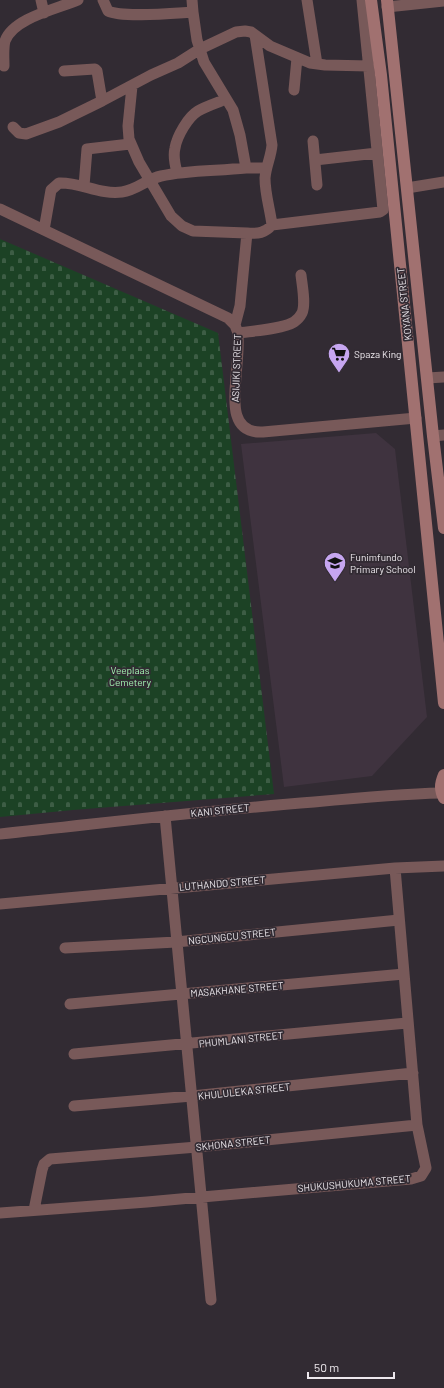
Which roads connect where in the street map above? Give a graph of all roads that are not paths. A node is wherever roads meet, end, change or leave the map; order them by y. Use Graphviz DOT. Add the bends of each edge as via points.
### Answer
graph roads {
  1 [pos="41,0"];
  2 [pos="78,0"];
  3 [pos="103,0"];
  4 [pos="192,0"];
  5 [pos="307,0"];
  6 [pos="362,0"];
  7 [pos="371,0"];
  8 [pos="444,1"];
  9 [pos="387,3"];
  10 [pos="193,12"];
  11 [pos="44,13"];
  12 [pos="255,35"];
  13 [pos="200,48"];
  14 [pos="297,58"];
  15 [pos="317,64"];
  16 [pos="4,66"];
  17 [pos="369,66"];
  18 [pos="64,71"];
  19 [pos="132,86"];
  20 [pos="294,90"];
  21 [pos="226,99"];
  22 [pos="102,101"];
  23 [pos="12,127"];
  24 [pos="313,141"];
  25 [pos="130,144"];
  26 [pos="377,153"];
  27 [pos="314,160"];
  28 [pos="246,168"];
  29 [pos="266,168"];
  30 [pos="177,172"];
  31 [pos="149,180"];
  32 [pos="444,182"];
  33 [pos="317,185"];
  34 [pos="84,186"];
  35 [pos="407,188"];
  36 [pos="0,209"];
  37 [pos="272,225"];
  38 [pos="44,230"];
  39 [pos="247,233"];
  40 [pos="302,275"];
  41 [pos="237,329"];
  42 [pos="444,377"];
  43 [pos="427,378"];
  44 [pos="416,418"];
  45 [pos="438,436"];
  46 [pos="444,528"];
  47 [pos="444,703"];
  48 [pos="444,776"];
  49 [pos="443,795"];
  50 [pos="165,816"];
  51 [pos="0,834"];
  52 [pos="444,866"];
  53 [pos="395,868"];
  54 [pos="172,888"];
  55 [pos="0,904"];
  56 [pos="399,920"];
  57 [pos="176,942"];
  58 [pos="65,948"];
  59 [pos="404,974"];
  60 [pos="182,994"];
  61 [pos="70,1004"];
  62 [pos="407,1023"];
  63 [pos="186,1044"];
  64 [pos="74,1054"];
  65 [pos="413,1074"];
  66 [pos="192,1096"];
  67 [pos="74,1106"];
  68 [pos="417,1125"];
  69 [pos="197,1147"];
  70 [pos="202,1197"];
  71 [pos="34,1210"];
  72 [pos="0,1213"];
  73 [pos="211,1300"];
  1 -- 11 [label="street"];
  2 -- 11 [label="street"];
  3 -- 10 [label="street" via="108,11 115,13"];
  4 -- 10 [label="street"];
  5 -- 15 [label="street"];
  6 -- 17 [label="street"];
  7 -- 44 [label="main road, KOYANA STREET"];
  8 -- 9 [label="street"];
  9 -- 35 [label="main road, KOYANA STREET"];
  10 -- 13 [label="street"];
  11 -- 16 [label="street" via="23,22 10,32 4,46"];
  12 -- 13 [label="street" via="245,31 236,32"];
  12 -- 14 [label="street" via="270,46"];
  12 -- 29 [label="street" via="272,145"];
  13 -- 19 [label="street" via="186,59"];
  13 -- 21 [label="street" via="210,74"];
  14 -- 15 [label="street"];
  14 -- 20 [label="street"];
  15 -- 17 [label="street"];
  17 -- 26 [label="street"];
  18 -- 22 [label="street" via="92,68 96,70"];
  19 -- 22 [label="street"];
  19 -- 25 [label="street" via="128,126"];
  21 -- 28 [label="street" via="237,122"];
  21 -- 30 [label="street" via="197,111 186,124 175,147"];
  22 -- 23 [label="street" via="32,133 19,133"];
  24 -- 27 [label="street"];
  25 -- 31 [label="street"];
  25 -- 34 [label="street" via="87,149"];
  26 -- 27 [label="street"];
  26 -- 37 [label="street" via="382,211"];
  27 -- 33 [label="street"];
  28 -- 29 [label="street"];
  28 -- 30 [label="street"];
  29 -- 37 [label="street" via="266,194"];
  30 -- 31 [label="street"];
  31 -- 34 [label="street" via="122,192"];
  31 -- 39 [label="street" via="171,216 182,226 200,232"];
  32 -- 35 [label="street"];
  34 -- 38 [label="street" via="64,182 54,186 51,190"];
  35 -- 43 [label="main road, KOYANA STREET"];
  36 -- 38 [label="street, ASIJIKI STREET"];
  37 -- 39 [label="street" via="258,234"];
  38 -- 41 [label="street, ASIJIKI STREET" via="209,307 228,318"];
  39 -- 41 [label="street"];
  40 -- 41 [label="street" via="303,306 298,319 283,326"];
  41 -- 44 [label="street, ASIJIKI STREET" via="234,407 239,421 250,431 263,432"];
  42 -- 43 [label="street"];
  43 -- 45 [label="main road, KOYANA STREET"];
  44 -- 47 [label="main road, KOYANA STREET"];
  45 -- 46 [label="main road, KOYANA STREET"];
  48 -- 49 [label="main road" via="441,781"];
  49 -- 50 [label="street, KANI STREET" via="418,793"];
  50 -- 51 [label="street, KANI STREET"];
  50 -- 54 [label="street"];
  52 -- 53 [label="street, LUTHANDO STREET"];
  53 -- 54 [label="street, LUTHANDO STREET"];
  53 -- 56 [label="street, SHUKUSHUKUMA STREET"];
  54 -- 55 [label="street, LUTHANDO STREET"];
  54 -- 57 [label="street"];
  56 -- 57 [label="street, NGCUNGCU STREET"];
  56 -- 59 [label="street, SHUKUSHUKUMA STREET"];
  57 -- 58 [label="street, NGCUNGCU STREET"];
  57 -- 60 [label="street"];
  59 -- 60 [label="street, MASAKHANE STREET"];
  59 -- 62 [label="street, SHUKUSHUKUMA STREET"];
  60 -- 61 [label="street, MASAKHANE STREET"];
  60 -- 63 [label="street"];
  62 -- 63 [label="street, PHUMLANI STREET"];
  62 -- 65 [label="street, SHUKUSHUKUMA STREET"];
  63 -- 64 [label="street, PHUMLANI STREET"];
  63 -- 66 [label="street"];
  65 -- 66 [label="street, KHULULEKA STREET"];
  65 -- 68 [label="street, SHUKUSHUKUMA STREET"];
  66 -- 67 [label="street, KHULULEKA STREET"];
  66 -- 69 [label="street"];
  68 -- 69 [label="street, SKHONA STREET"];
  68 -- 70 [label="street, SHUKUSHUKUMA STREET" via="426,1168 421,1176 416,1178"];
  69 -- 70 [label="street"];
  69 -- 71 [label="street, SKHONA STREET" via="50,1159 42,1170"];
  70 -- 71 [label="street, SHUKUSHUKUMA STREET"];
  70 -- 73 [label="street"];
  71 -- 72 [label="street, SHUKUSHUKUMA STREET"];
}
